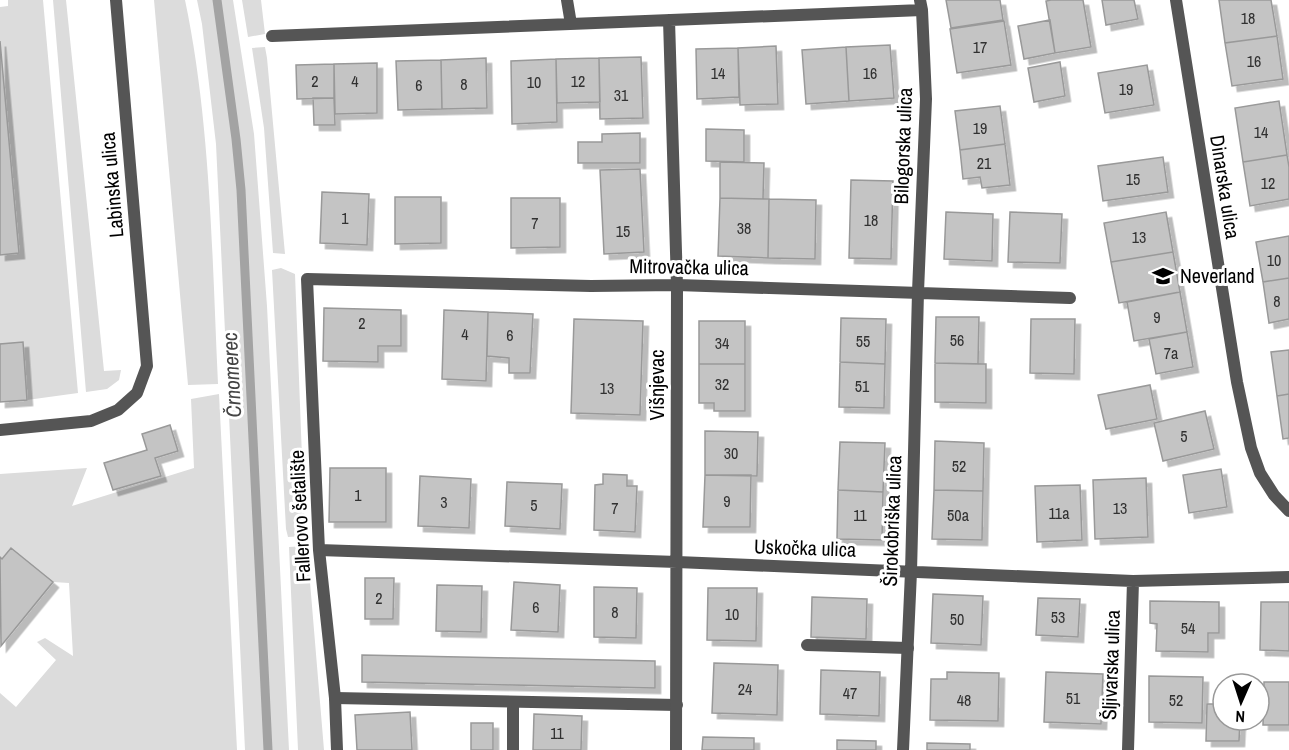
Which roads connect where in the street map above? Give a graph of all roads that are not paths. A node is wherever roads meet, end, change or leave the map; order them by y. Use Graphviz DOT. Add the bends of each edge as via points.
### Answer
graph roads {
  1 [pos="116,0"];
  2 [pos="567,0"];
  3 [pos="1176,0"];
  4 [pos="921,5"];
  5 [pos="669,20"];
  6 [pos="571,24"];
  7 [pos="272,36"];
  8 [pos="307,279"];
  9 [pos="677,285"];
  10 [pos="918,292"];
  11 [pos="1070,297"];
  12 [pos="0,430"];
  13 [pos="1289,511"];
  14 [pos="319,550"];
  15 [pos="677,562"];
  16 [pos="911,572"];
  17 [pos="1289,577"];
  18 [pos="1133,581"];
  19 [pos="807,645"];
  20 [pos="908,648"];
  21 [pos="335,698"];
  22 [pos="513,702"];
  23 [pos="677,705"];
  24 [pos="337,750"];
  25 [pos="513,750"];
  26 [pos="676,750"];
  27 [pos="903,750"];
  28 [pos="1128,750"];
  1 -- 12 [label="street, Labinska ulica" via="147,366 137,393 118,410 91,421"];
  2 -- 6 [label="street"];
  3 -- 13 [label="street, Dinarska ulica" via="1246,426 1260,473"];
  4 -- 5 [label="street"];
  4 -- 10 [label="street, Bilogorska ulica" via="926,99"];
  5 -- 6 [label="street"];
  5 -- 9 [label="street, Višnjevac"];
  6 -- 7 [label="street"];
  8 -- 9 [label="street, Mitrovačka ulica"];
  8 -- 14 [label="street, Fallerovo šetalište"];
  9 -- 10 [label="street, Mitrovačka ulica"];
  9 -- 15 [label="street, Višnjevac"];
  10 -- 11 [label="street, Mitrovačka ulica"];
  10 -- 16 [label="street, Širokobriška ulica"];
  14 -- 15 [label="street, Uskočka ulica"];
  14 -- 21 [label="street, Fallerovo šetalište"];
  15 -- 16 [label="street, Uskočka ulica"];
  15 -- 23 [label="street, Višnjevac"];
  16 -- 18 [label="street, Uskočka ulica"];
  16 -- 20 [label="street, Širokobriška ulica"];
  17 -- 18 [label="street, Uskočka ulica"];
  18 -- 28 [label="street, Šljivarska ulica"];
  19 -- 20 [label="street"];
  20 -- 27 [label="street, Širokobriška ulica"];
  21 -- 22 [label="street"];
  21 -- 24 [label="street, Fallerovo šetalište"];
  22 -- 23 [label="street"];
  22 -- 25 [label="street"];
  23 -- 26 [label="street, Višnjevac"];
}
